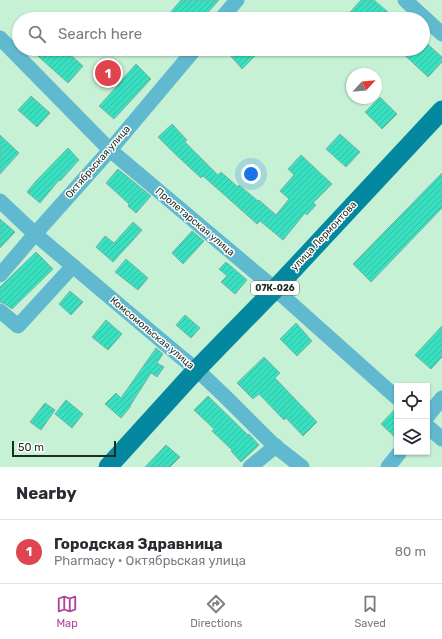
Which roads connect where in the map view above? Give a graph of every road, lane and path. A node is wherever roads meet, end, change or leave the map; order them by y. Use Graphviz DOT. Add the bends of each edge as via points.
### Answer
graph roads {
  1 [pos="237,0"];
  2 [pos="405,0"];
  3 [pos="227,12"];
  4 [pos="418,12"];
  5 [pos="430,23"];
  6 [pos="442,34"];
  7 [pos="0,38"];
  8 [pos="12,50"];
  9 [pos="18,56"];
  10 [pos="189,56"];
  11 [pos="442,110"];
  12 [pos="110,150"];
  13 [pos="0,201"];
  14 [pos="35,234"];
  15 [pos="73,266"];
  16 [pos="0,275"];
  17 [pos="275,288"];
  18 [pos="0,311"];
  19 [pos="197,369"];
  20 [pos="394,395"];
  21 [pos="442,398"];
  22 [pos="430,414"];
  23 [pos="430,429"];
  24 [pos="442,440"];
  25 [pos="276,446"];
  26 [pos="398,455"];
  27 [pos="108,467"];
  28 [pos="250,467"];
  29 [pos="302,467"];
  30 [pos="388,467"];
  1 -- 3 [label="street"];
  2 -- 4 [label="street"];
  5 -- 6 [label="street"];
  7 -- 8 [label="street, Пролетарская улица"];
  9 -- 12 [label="street, Пролетарская улица"];
  10 -- 12 [label="street, Октябрьская улица"];
  11 -- 17 [label="main road, улица Лермонтова / 07К-026"];
  12 -- 14 [label="street, Октябрьская улица"];
  12 -- 17 [label="street, Пролетарская улица"];
  13 -- 14 [label="street, Комсомольская улица"];
  14 -- 15 [label="street, Комсомольская улица"];
  14 -- 16 [label="street, Октябрьская улица"];
  15 -- 18 [label="street" via="18,326"];
  15 -- 19 [label="street, Комсомольская улица"];
  17 -- 19 [label="main road, улица Лермонтова / 07К-026"];
  17 -- 20 [label="street, Пролетарская улица"];
  19 -- 25 [label="street, Комсомольская улица"];
  19 -- 27 [label="main road, улица Лермонтова / 07К-026"];
  21 -- 22 [label="street"];
  23 -- 24 [label="street"];
  25 -- 28 [label="street"];
  25 -- 29 [label="street, Комсомольская улица"];
  26 -- 30 [label="street"];
}
